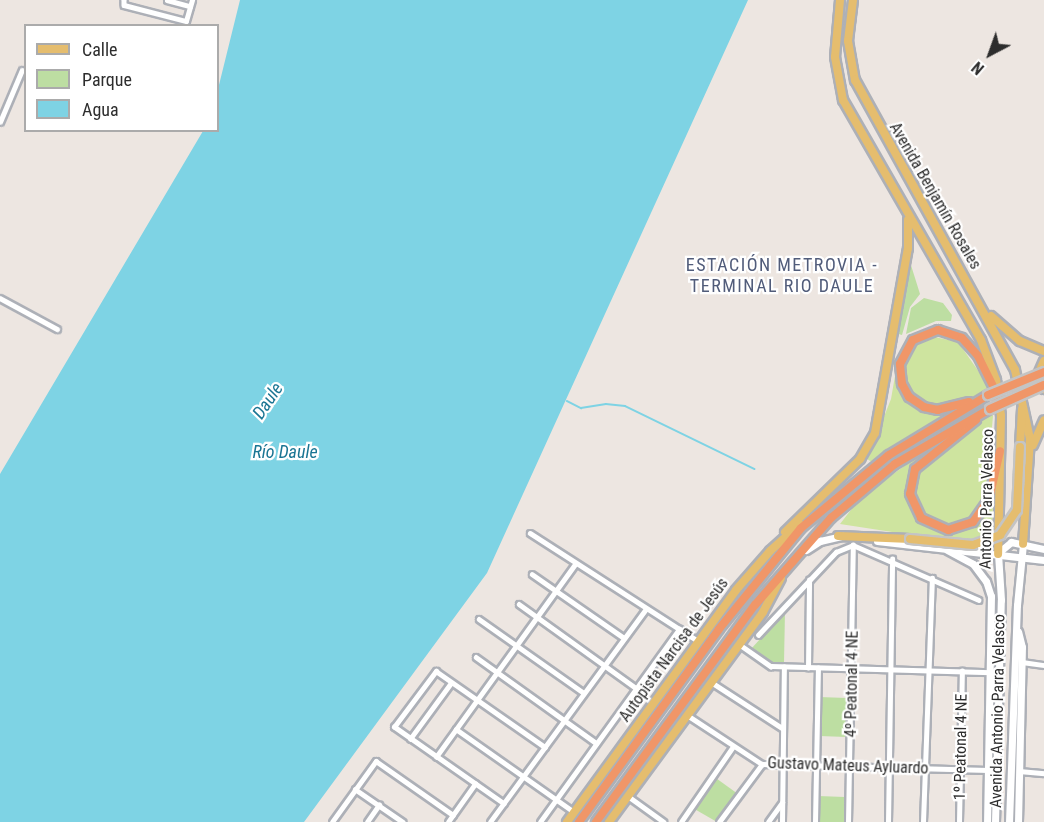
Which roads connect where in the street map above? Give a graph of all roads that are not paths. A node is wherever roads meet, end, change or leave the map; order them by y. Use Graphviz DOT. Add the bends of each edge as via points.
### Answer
graph roads {
  1 [pos="124,0"];
  2 [pos="167,0"];
  3 [pos="840,0"];
  4 [pos="853,0"];
  5 [pos="191,3"];
  6 [pos="22,70"];
  7 [pos="0,122"];
  8 [pos="906,213"];
  9 [pos="0,298"];
  10 [pos="985,311"];
  11 [pos="57,328"];
  12 [pos="1044,351"];
  13 [pos="1044,361"];
  14 [pos="1044,372"];
  15 [pos="1044,387"];
  16 [pos="988,395"];
  17 [pos="999,398"];
  18 [pos="1023,399"];
  19 [pos="990,409"];
  20 [pos="1044,420"];
  21 [pos="1000,451"];
  22 [pos="1029,464"];
  23 [pos="819,510"];
  24 [pos="530,533"];
  25 [pos="838,536"];
  26 [pos="1023,544"];
  27 [pos="853,545"];
  28 [pos="947,549"];
  29 [pos="1044,549"];
  30 [pos="770,551"];
  31 [pos="998,554"];
  32 [pos="1021,556"];
  33 [pos="892,559"];
  34 [pos="795,560"];
  35 [pos="1044,560"];
  36 [pos="575,564"];
  37 [pos="787,568"];
  38 [pos="532,574"];
  39 [pos="932,578"];
  40 [pos="809,580"];
  41 [pos="556,591"];
  42 [pos="979,600"];
  43 [pos="1001,600"];
  44 [pos="519,604"];
  45 [pos="1017,605"];
  46 [pos="646,609"];
  47 [pos="537,617"];
  48 [pos="479,619"];
  49 [pos="679,629"];
  50 [pos="992,629"];
  51 [pos="758,635"];
  52 [pos="624,638"];
  53 [pos="698,641"];
  54 [pos="739,644"];
  55 [pos="517,645"];
  56 [pos="476,657"];
  57 [pos="1022,662"];
  58 [pos="1044,664"];
  59 [pos="605,665"];
  60 [pos="784,667"];
  61 [pos="808,668"];
  62 [pos="818,668"];
  63 [pos="853,669"];
  64 [pos="890,670"];
  65 [pos="927,671"];
  66 [pos="962,671"];
  67 [pos="991,672"];
  68 [pos="498,673"];
  69 [pos="711,682"];
  70 [pos="451,683"];
  71 [pos="636,688"];
  72 [pos="585,693"];
  73 [pos="477,701"];
  74 [pos="687,715"];
  75 [pos="564,721"];
  76 [pos="782,728"];
  77 [pos="456,729"];
  78 [pos="410,739"];
  79 [pos="596,743"];
  80 [pos="545,747"];
  81 [pos="732,748"];
  82 [pos="436,757"];
  83 [pos="762,764"];
  84 [pos="783,765"];
  85 [pos="888,766"];
  86 [pos="816,767"];
  87 [pos="849,768"];
  88 [pos="924,768"];
  89 [pos="960,769"];
  90 [pos="988,770"];
  91 [pos="1019,771"];
  92 [pos="1044,773"];
  93 [pos="524,777"];
  94 [pos="475,784"];
  95 [pos="355,789"];
  96 [pos="628,796"];
  97 [pos="556,799"];
  98 [pos="782,803"];
  99 [pos="504,804"];
  100 [pos="379,805"];
  101 [pos="574,812"];
  102 [pos="453,815"];
  103 [pos="332,822"];
  104 [pos="367,822"];
  105 [pos="403,822"];
  106 [pos="448,822"];
  107 [pos="490,822"];
  108 [pos="540,822"];
  109 [pos="567,822"];
  110 [pos="579,822"];
  111 [pos="596,822"];
  112 [pos="609,822"];
  113 [pos="664,822"];
  114 [pos="681,822"];
  115 [pos="719,822"];
  116 [pos="768,822"];
  117 [pos="782,822"];
  118 [pos="815,822"];
  119 [pos="848,822"];
  120 [pos="888,822"];
  121 [pos="923,822"];
  122 [pos="959,822"];
  123 [pos="987,822"];
  124 [pos="995,822"];
  125 [pos="1009,822"];
  126 [pos="1018,822"];
  1 -- 5 [label="street" via="124,5 186,21"];
  2 -- 5 [label="street"];
  3 -- 8 [label="main road, Avenida Benjamín Rosales" via="835,57 843,100"];
  4 -- 10 [label="main road, Avenida Benjamín Rosales" via="849,41 855,80"];
  6 -- 7 [label="street"];
  8 -- 17 [label="main road, Avenida Benjamín Rosales" via="981,340"];
  8 -- 30 [label="main road" via="908,248 888,342 888,373 875,433 860,459 808,507"];
  9 -- 11 [label="street"];
  10 -- 12 [label="main road" via="1020,341"];
  10 -- 18 [label="main road, Avenida Benjamín Rosales" via="1009,357"];
  13 -- 15 [label="main road" via="1037,376"];
  14 -- 16 [label="highway, Autopista Narcisa de Jesús, bridge"];
  15 -- 19 [label="highway, bridge"];
  16 -- 17 [label="highway" via="938,410 913,400 902,384 901,357 919,336 938,330 957,335 973,349"];
  16 -- 23 [label="highway, Autopista Narcisa de Jesús" via="913,439"];
  17 -- 21 [label="main road, Antonio Parra Velasco"];
  18 -- 22 [label="main road" via="1029,429"];
  18 -- 25 [label="main road, bridge" via="1017,510 1000,535 973,545"];
  19 -- 21 [label="highway" via="931,453 912,476 911,501 927,523 955,530 973,522 986,506"];
  19 -- 34 [label="highway" via="918,448 851,499"];
  20 -- 22 [label="main road"];
  21 -- 31 [label="main road, Antonio Parra Velasco"];
  22 -- 26 [label="main road"];
  23 -- 30 [label="main road, Autopista Narcisa de Jesús"];
  23 -- 110 [label="highway, Autopista Narcisa de Jesús" via="732,613"];
  24 -- 36 [label="street"];
  25 -- 28 [label="main road"];
  25 -- 34 [label="main road" via="820,541"];
  26 -- 29 [label="main road"];
  26 -- 31 [label="main road" via="1007,543"];
  26 -- 32 [label="main road, Avenida Antonio Parra Velasco"];
  27 -- 33 [label="street"];
  27 -- 40 [label="street" via="836,552"];
  27 -- 63 [label="street, 4º Peatonal 4 NE"];
  28 -- 31 [label="main road"];
  28 -- 50 [label="main road" via="973,564 986,581"];
  30 -- 53 [label="main road, Autopista Narcisa de Jesús"];
  31 -- 32 [label="main road"];
  31 -- 43 [label="main road, Antonio Parra Velasco"];
  32 -- 35 [label="main road"];
  32 -- 45 [label="main road, Avenida Antonio Parra Velasco"];
  33 -- 39 [label="street"];
  33 -- 64 [label="street"];
  34 -- 37 [label="highway"];
  36 -- 41 [label="street"];
  36 -- 46 [label="street"];
  37 -- 54 [label="main road"];
  37 -- 111 [label="highway" via="730,638"];
  38 -- 41 [label="street"];
  39 -- 42 [label="street"];
  39 -- 65 [label="street"];
  40 -- 51 [label="street"];
  40 -- 61 [label="street"];
  41 -- 47 [label="street"];
  41 -- 52 [label="street"];
  43 -- 50 [label="main road"];
  43 -- 124 [label="main road, Avenida Antonio Parra Velasco"];
  44 -- 47 [label="street"];
  45 -- 57 [label="main road, Avenida Antonio Parra Velasco"];
  45 -- 125 [label="main road, Avenida Antonio Parra Velasco"];
  46 -- 49 [label="street"];
  46 -- 52 [label="street"];
  47 -- 55 [label="street"];
  47 -- 59 [label="street"];
  48 -- 55 [label="street"];
  49 -- 53 [label="street"];
  49 -- 71 [label="street"];
  50 -- 67 [label="main road, Avenida Antonio Parra Velasco"];
  52 -- 59 [label="street"];
  53 -- 101 [label="main road, Autopista Narcisa de Jesús"];
  54 -- 60 [label="street" via="771,666"];
  54 -- 69 [label="main road"];
  55 -- 68 [label="street"];
  55 -- 72 [label="street"];
  56 -- 68 [label="street"];
  57 -- 58 [label="street"];
  57 -- 91 [label="main road, Avenida Antonio Parra Velasco"];
  59 -- 71 [label="street"];
  59 -- 72 [label="street"];
  60 -- 61 [label="street"];
  60 -- 76 [label="street"];
  61 -- 62 [label="street"];
  62 -- 63 [label="street"];
  62 -- 86 [label="street"];
  63 -- 64 [label="street"];
  63 -- 87 [label="street, 4º Peatonal 4 NE"];
  64 -- 65 [label="street"];
  64 -- 85 [label="street"];
  65 -- 66 [label="street"];
  65 -- 88 [label="street"];
  66 -- 67 [label="street"];
  66 -- 89 [label="street, 1º Peatonal 4 NE"];
  67 -- 90 [label="main road, Avenida Antonio Parra Velasco"];
  68 -- 73 [label="street"];
  68 -- 75 [label="street"];
  69 -- 74 [label="main road"];
  69 -- 76 [label="street"];
  70 -- 73 [label="street"];
  70 -- 78 [label="street"];
  70 -- 78 [label="street" via="436,671 394,727"];
  71 -- 79 [label="street"];
  72 -- 75 [label="street"];
  73 -- 77 [label="street"];
  73 -- 80 [label="street"];
  74 -- 81 [label="street, Gustavo Mateus Ayluardo"];
  74 -- 96 [label="main road"];
  75 -- 79 [label="street"];
  75 -- 80 [label="street"];
  76 -- 84 [label="street"];
  77 -- 82 [label="street"];
  77 -- 93 [label="street"];
  78 -- 82 [label="street"];
  79 -- 97 [label="street"];
  80 -- 93 [label="street"];
  81 -- 83 [label="street, Gustavo Mateus Ayluardo"];
  81 -- 114 [label="street"];
  82 -- 94 [label="street"];
  83 -- 84 [label="street, Gustavo Mateus Ayluardo"];
  83 -- 115 [label="street"];
  84 -- 86 [label="street, Gustavo Mateus Ayluardo"];
  84 -- 98 [label="street"];
  85 -- 87 [label="street, Gustavo Mateus Ayluardo"];
  85 -- 88 [label="street, Gustavo Mateus Ayluardo"];
  85 -- 120 [label="street"];
  86 -- 87 [label="street, Gustavo Mateus Ayluardo"];
  86 -- 118 [label="street"];
  87 -- 119 [label="street, 4º Peatonal 4 NE"];
  88 -- 89 [label="street, Gustavo Mateus Ayluardo"];
  88 -- 121 [label="street"];
  89 -- 90 [label="street, Gustavo Mateus Ayluardo"];
  89 -- 122 [label="street, 1º Peatonal 4 NE"];
  90 -- 123 [label="main road, Avenida Antonio Parra Velasco"];
  91 -- 92 [label="street"];
  91 -- 126 [label="main road, Avenida Antonio Parra Velasco"];
  93 -- 97 [label="street"];
  93 -- 99 [label="street"];
  94 -- 99 [label="street"];
  94 -- 102 [label="street"];
  95 -- 100 [label="street"];
  95 -- 102 [label="street" via="373,763 380,762"];
  95 -- 103 [label="street"];
  96 -- 112 [label="main road"];
  96 -- 113 [label="street"];
  97 -- 101 [label="street"];
  97 -- 108 [label="street"];
  98 -- 116 [label="street"];
  98 -- 117 [label="street"];
  99 -- 107 [label="street"];
  100 -- 104 [label="street"];
  100 -- 105 [label="street"];
  101 -- 109 [label="main road, Autopista Narcisa de Jesús"];
  102 -- 106 [label="street"];
}
